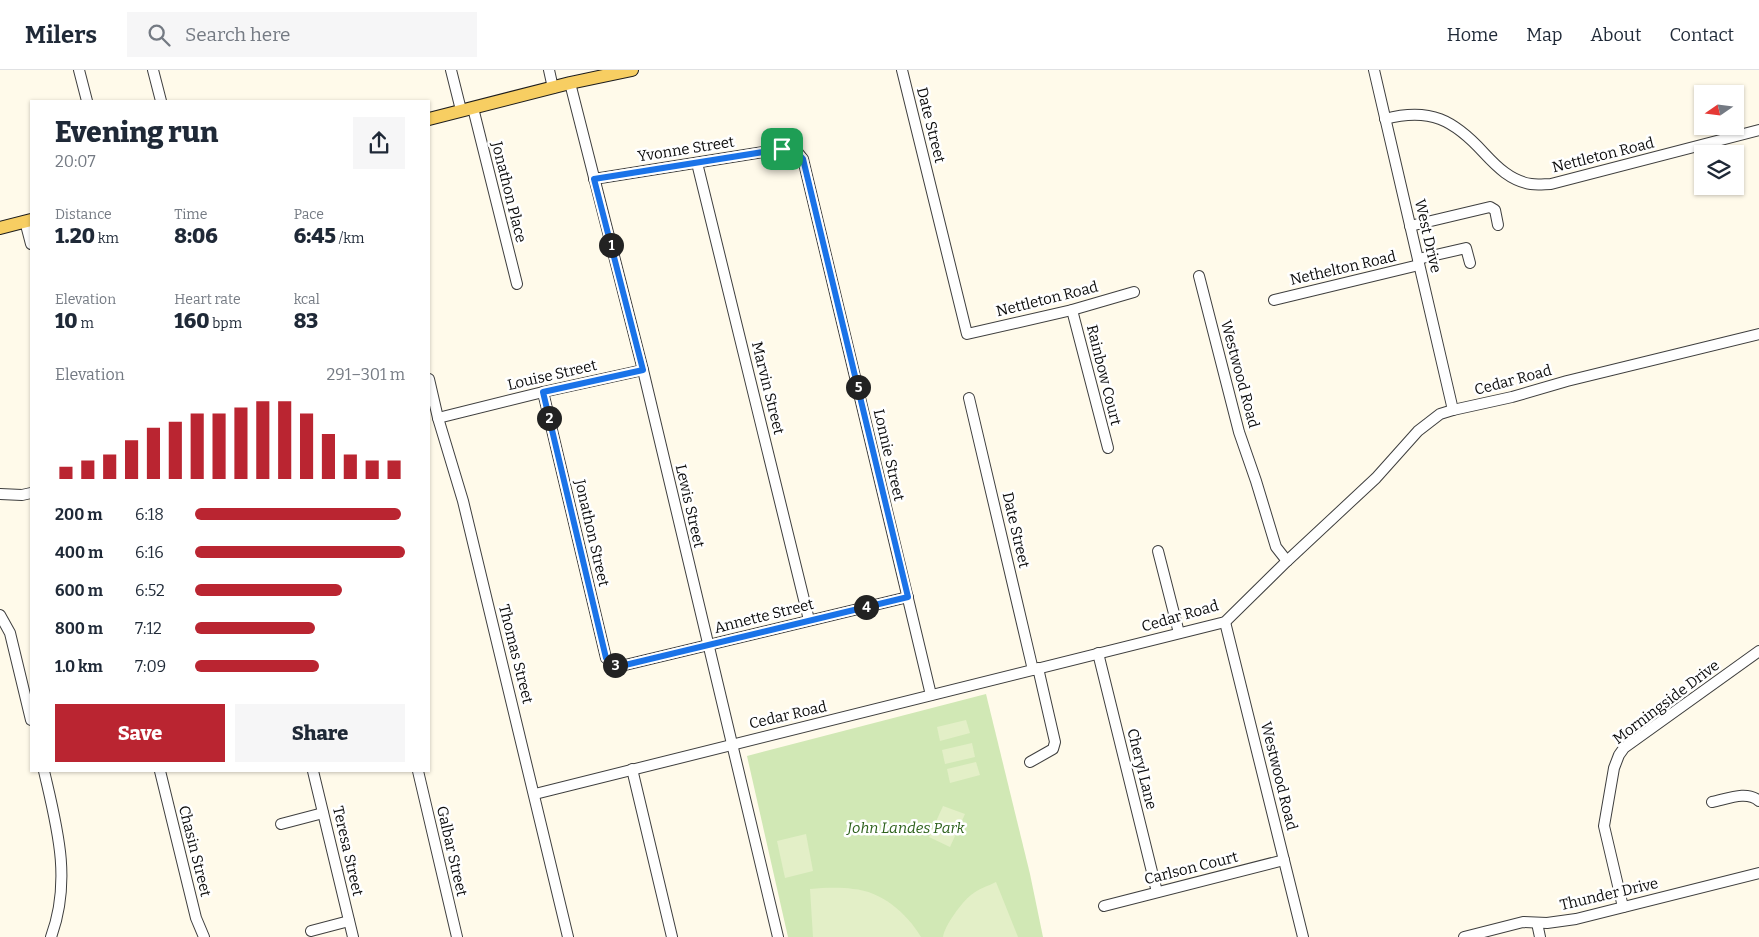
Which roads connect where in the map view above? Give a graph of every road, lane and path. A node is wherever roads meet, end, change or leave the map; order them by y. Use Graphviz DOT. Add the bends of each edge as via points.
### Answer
graph roads {
  1 [pos="79,70"];
  2 [pos="153,70"];
  3 [pos="451,70"];
  4 [pos="548,70"];
  5 [pos="629,70"];
  6 [pos="902,70"];
  7 [pos="1374,70"];
  8 [pos="570,83"];
  9 [pos="553,88"];
  10 [pos="87,100"];
  11 [pos="161,100"];
  12 [pos="467,109"];
  13 [pos="430,119"];
  14 [pos="1385,119"];
  15 [pos="1759,130"];
  16 [pos="782,149"];
  17 [pos="697,164"];
  18 [pos="594,179"];
  19 [pos="28,221"];
  20 [pos="1498,225"];
  21 [pos="1410,226"];
  22 [pos="0,228"];
  23 [pos="30,236"];
  24 [pos="1419,262"];
  25 [pos="1470,263"];
  26 [pos="1199,276"];
  27 [pos="517,284"];
  28 [pos="1134,292"];
  29 [pos="1274,300"];
  30 [pos="1072,310"];
  31 [pos="967,334"];
  32 [pos="1759,334"];
  33 [pos="643,370"];
  34 [pos="430,383"];
  35 [pos="543,392"];
  36 [pos="969,398"];
  37 [pos="1453,410"];
  38 [pos="438,418"];
  39 [pos="1108,448"];
  40 [pos="30,493"];
  41 [pos="0,494"];
  42 [pos="1158,551"];
  43 [pos="1287,561"];
  44 [pos="908,597"];
  45 [pos="0,615"];
  46 [pos="809,620"];
  47 [pos="1225,622"];
  48 [pos="1179,633"];
  49 [pos="708,646"];
  50 [pos="1759,651"];
  51 [pos="1098,653"];
  52 [pos="626,665"];
  53 [pos="1036,669"];
  54 [pos="931,695"];
  55 [pos="30,716"];
  56 [pos="731,744"];
  57 [pos="1030,762"];
  58 [pos="632,770"];
  59 [pos="44,772"];
  60 [pos="160,772"];
  61 [pos="313,772"];
  62 [pos="418,772"];
  63 [pos="535,794"];
  64 [pos="1759,801"];
  65 [pos="1712,802"];
  66 [pos="324,813"];
  67 [pos="282,824"];
  68 [pos="1284,860"];
  69 [pos="1759,873"];
  70 [pos="1157,892"];
  71 [pos="1104,906"];
  72 [pos="1623,907"];
  73 [pos="349,921"];
  74 [pos="1537,923"];
  75 [pos="310,931"];
  76 [pos="51,937"];
  77 [pos="204,937"];
  78 [pos="353,937"];
  79 [pos="457,937"];
  80 [pos="568,937"];
  81 [pos="672,937"];
  82 [pos="778,937"];
  83 [pos="1303,937"];
  84 [pos="1464,937"];
  85 [pos="1540,937"];
  1 -- 10 [label="street"];
  2 -- 11 [label="street"];
  3 -- 12 [label="street"];
  4 -- 9 [label="street"];
  5 -- 8 [label="main road"];
  6 -- 31 [label="street, Date Street"];
  7 -- 14 [label="street, West Drive"];
  8 -- 9 [label="main road"];
  8 -- 18 [label="street, Lewis Street"];
  9 -- 12 [label="main road"];
  12 -- 13 [label="main road"];
  12 -- 27 [label="street, Jonathon Place"];
  14 -- 15 [label="street, Nettleton Road" via="1424,114 1456,126 1499,169 1512,178 1537,185"];
  14 -- 21 [label="street, West Drive"];
  16 -- 17 [label="street, Yvonne Street"];
  16 -- 44 [label="street, Lonnie Street" via="795,150 803,159"];
  17 -- 18 [label="street, Yvonne Street"];
  17 -- 46 [label="street, Marvin Street"];
  18 -- 33 [label="street, Lewis Street"];
  19 -- 22 [label="main road"];
  19 -- 23 [label="street"];
  20 -- 21 [label="street" via="1490,207"];
  21 -- 24 [label="street, West Drive"];
  24 -- 25 [label="street, Nethelton Road" via="1466,248"];
  24 -- 29 [label="street, Nethelton Road"];
  24 -- 37 [label="street, West Drive"];
  26 -- 43 [label="street, Westwood Road" via="1239,432 1276,548"];
  28 -- 30 [label="street, Nettleton Road"];
  30 -- 31 [label="street, Nettleton Road"];
  30 -- 39 [label="street, Rainbow Court"];
  32 -- 37 [label="street, Cedar Road"];
  33 -- 35 [label="street, Louise Street"];
  33 -- 49 [label="street, Lewis Street"];
  34 -- 38 [label="street, Thomas Street"];
  35 -- 38 [label="street, Louise Street"];
  35 -- 52 [label="street, Jonathon Street" via="606,658 613,664"];
  36 -- 53 [label="street, Date Street"];
  37 -- 43 [label="street, Cedar Road" via="1440,414 1418,431 1376,478"];
  38 -- 63 [label="street, Thomas Street" via="463,501"];
  40 -- 41 [label="street"];
  42 -- 48 [label="street"];
  43 -- 47 [label="street, Cedar Road"];
  44 -- 46 [label="street, Annette Street"];
  44 -- 54 [label="street, Lonnie Street"];
  45 -- 55 [label="street" via="10,633"];
  46 -- 49 [label="street, Annette Street"];
  47 -- 48 [label="street, Cedar Road"];
  47 -- 68 [label="street, Westwood Road"];
  48 -- 51 [label="street, Cedar Road"];
  49 -- 52 [label="street, Annette Street"];
  49 -- 56 [label="street, Lewis Street"];
  50 -- 72 [label="street, Morningside Drive" via="1624,748 1619,755 1604,826"];
  51 -- 53 [label="street, Cedar Road"];
  51 -- 70 [label="street, Cheryl Lane"];
  53 -- 54 [label="street, Cedar Road"];
  53 -- 57 [label="street, Date Street" via="1055,742 1053,749"];
  54 -- 56 [label="street, Cedar Road"];
  56 -- 58 [label="street, Cedar Road"];
  56 -- 82 [label="street, Lewis Street"];
  58 -- 63 [label="street, Cedar Road"];
  58 -- 81 [label="street"];
  59 -- 76 [label="street" via="61,853 61,893"];
  60 -- 77 [label="street, Chasin Street" via="196,918"];
  61 -- 66 [label="street, Teresa Street"];
  62 -- 79 [label="street, Galbar Street"];
  63 -- 80 [label="street, Thomas Street"];
  64 -- 65 [label="street" via="1746,795"];
  66 -- 67 [label="street"];
  66 -- 73 [label="street, Teresa Street"];
  68 -- 70 [label="street, Carlson Court"];
  68 -- 83 [label="street, Westwood Road"];
  69 -- 72 [label="street, Thunder Drive"];
  70 -- 71 [label="street, Carlson Court"];
  72 -- 74 [label="street, Thunder Drive" via="1576,919"];
  73 -- 75 [label="street"];
  73 -- 78 [label="street, Teresa Street"];
  74 -- 84 [label="street, Thunder Drive" via="1523,922"];
  74 -- 85 [label="street"];
}
